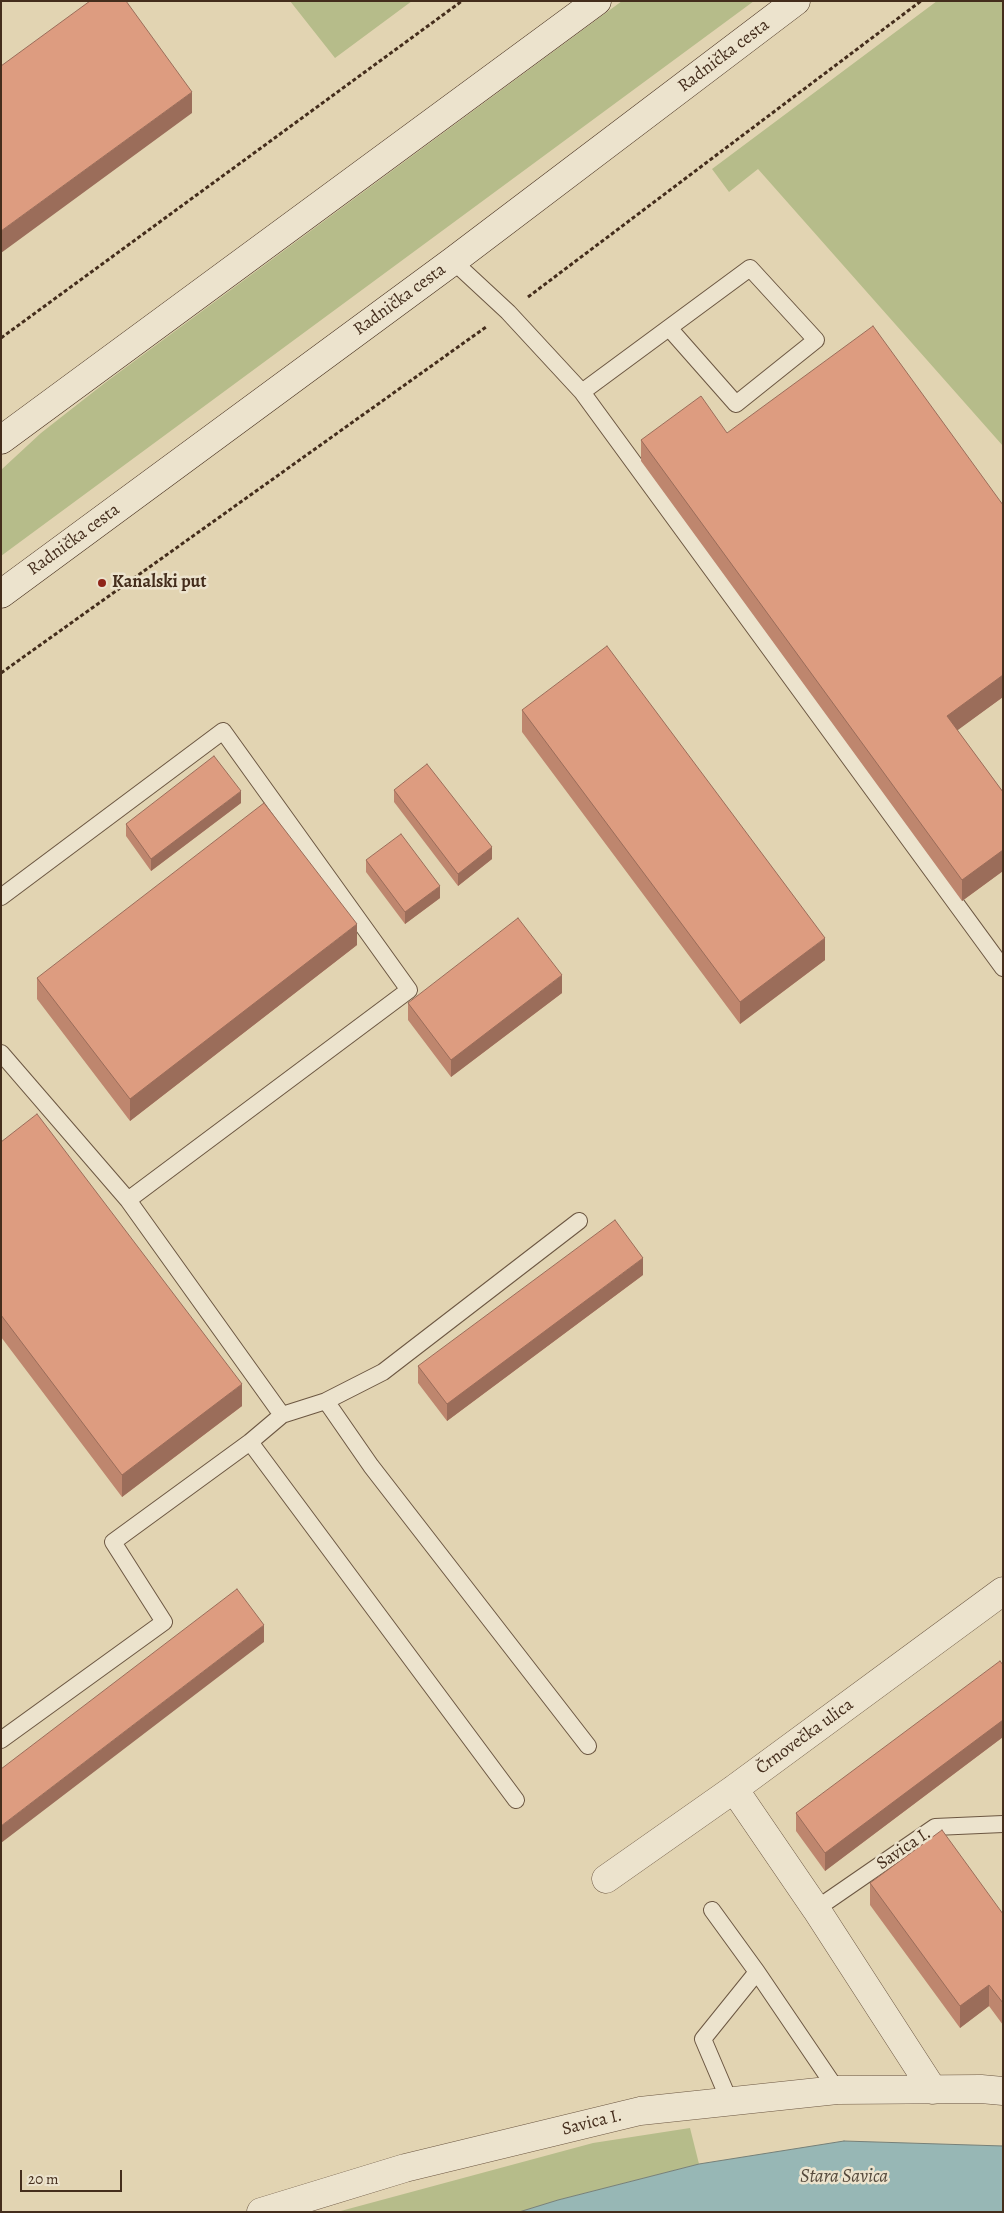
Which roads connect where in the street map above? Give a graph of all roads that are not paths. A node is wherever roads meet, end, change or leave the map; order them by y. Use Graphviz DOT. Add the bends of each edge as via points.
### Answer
graph roads {
  1 [pos="597,1"];
  2 [pos="796,1"];
  3 [pos="453,261"];
  4 [pos="669,328"];
  5 [pos="582,392"];
  6 [pos="1,440"];
  7 [pos="1,594"];
  8 [pos="1,897"];
  9 [pos="1003,968"];
  10 [pos="1,1053"];
  11 [pos="128,1200"];
  12 [pos="579,1221"];
  13 [pos="326,1401"];
  14 [pos="282,1416"];
  15 [pos="250,1442"];
  16 [pos="1003,1591"];
  17 [pos="1,1740"];
  18 [pos="588,1746"];
  19 [pos="734,1789"];
  20 [pos="516,1800"];
  21 [pos="1003,1824"];
  22 [pos="606,1879"];
  23 [pos="816,1909"];
  24 [pos="712,1910"];
  25 [pos="757,1972"];
  26 [pos="836,2090"];
  27 [pos="933,2090"];
  28 [pos="1003,2092"];
  29 [pos="729,2100"];
  30 [pos="261,2212"];
  1 -- 6 [label="main road"];
  2 -- 3 [label="main road, Radnička cesta"];
  3 -- 5 [label="lane" via="508,312"];
  3 -- 7 [label="main road, Radnička cesta"];
  4 -- 4 [label="lane" via="750,268 816,340 736,404"];
  4 -- 5 [label="lane"];
  5 -- 9 [label="lane"];
  8 -- 11 [label="lane" via="223,732 409,990"];
  10 -- 11 [label="lane"];
  11 -- 14 [label="lane"];
  12 -- 13 [label="lane" via="383,1372"];
  13 -- 14 [label="lane"];
  13 -- 18 [label="lane" via="371,1466"];
  14 -- 15 [label="lane"];
  15 -- 17 [label="lane" via="113,1542 164,1622"];
  15 -- 20 [label="lane"];
  16 -- 19 [label="main road, Črnovečka ulica"];
  19 -- 22 [label="main road, Črnovečka ulica"];
  19 -- 23 [label="main road"];
  21 -- 23 [label="lane, Savica I." via="935,1827"];
  23 -- 27 [label="main road"];
  24 -- 25 [label="lane"];
  25 -- 26 [label="lane"];
  25 -- 29 [label="lane" via="703,2039"];
  26 -- 27 [label="main road, Savica I."];
  26 -- 29 [label="main road, Savica I."];
  27 -- 28 [label="main road, Savica I."];
  29 -- 30 [label="main road, Savica I." via="640,2111 405,2168"];
}
